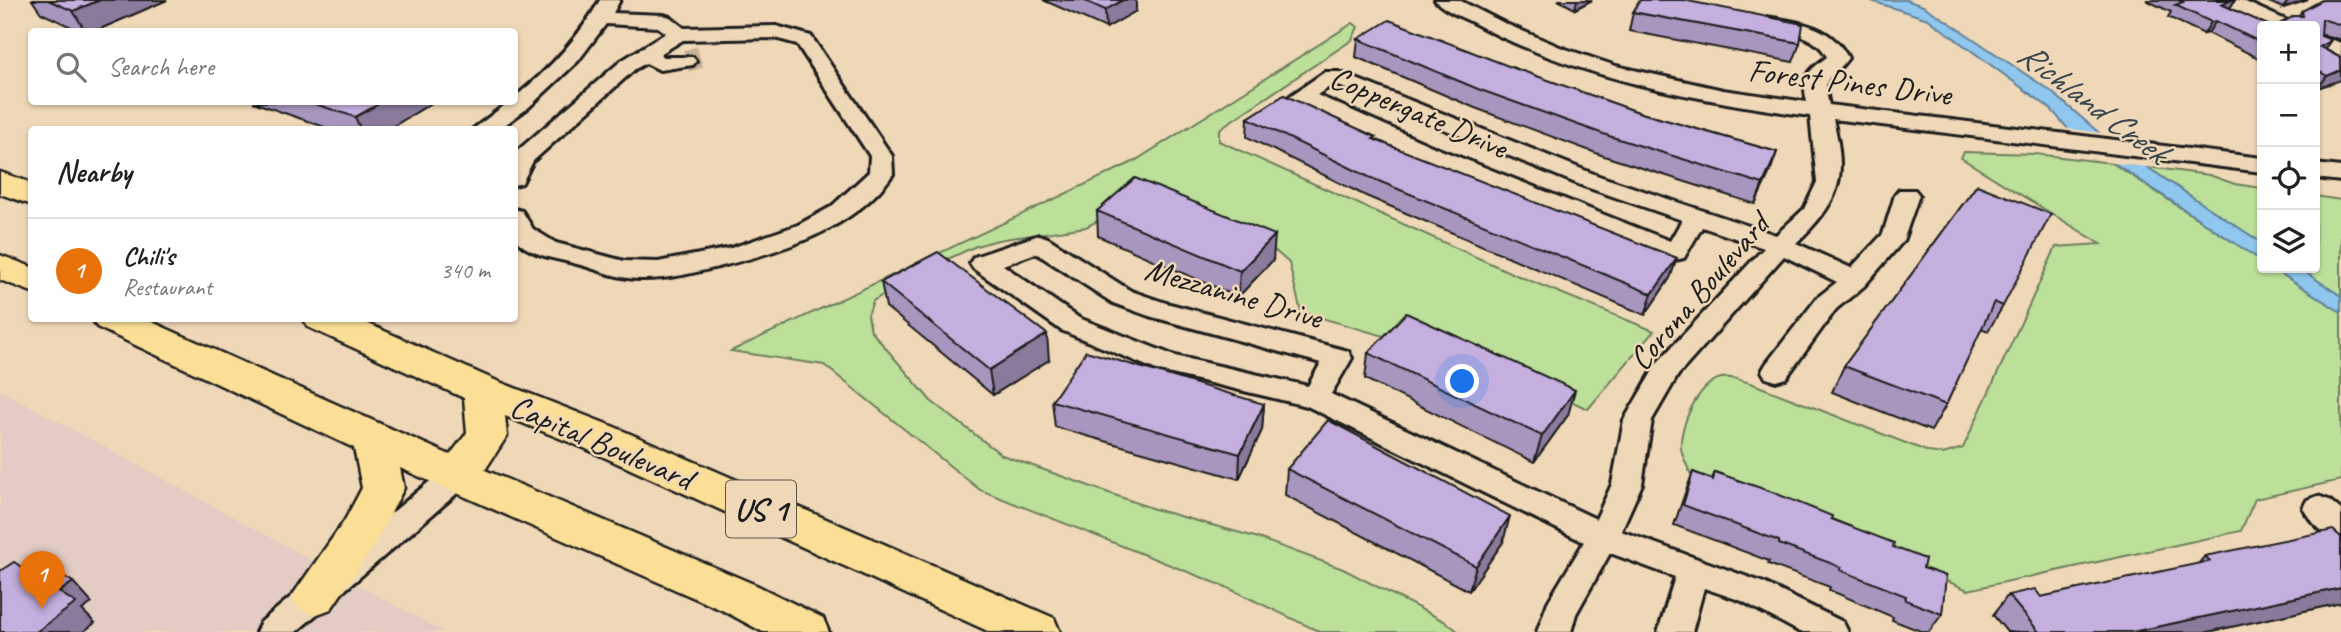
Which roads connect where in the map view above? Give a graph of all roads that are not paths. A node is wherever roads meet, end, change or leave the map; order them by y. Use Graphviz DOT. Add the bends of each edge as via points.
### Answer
graph roads {
  1 [pos="1445,0"];
  2 [pos="2225,0"];
  3 [pos="606,9"];
  4 [pos="1747,19"];
  5 [pos="2272,21"];
  6 [pos="679,34"];
  7 [pos="720,35"];
  8 [pos="2320,42"];
  9 [pos="2341,51"];
  10 [pos="648,54"];
  11 [pos="1820,111"];
  12 [pos="489,126"];
  13 [pos="2257,164"];
  14 [pos="518,169"];
  15 [pos="2320,172"];
  16 [pos="2341,174"];
  17 [pos="0,181"];
  18 [pos="28,193"];
  19 [pos="1907,195"];
  20 [pos="1697,216"];
  21 [pos="518,225"];
  22 [pos="1780,245"];
  23 [pos="0,266"];
  24 [pos="28,279"];
  25 [pos="1855,280"];
  26 [pos="119,322"];
  27 [pos="330,322"];
  28 [pos="1776,371"];
  29 [pos="482,391"];
  30 [pos="1315,398"];
  31 [pos="373,439"];
  32 [pos="458,475"];
  33 [pos="2318,508"];
  34 [pos="2341,529"];
  35 [pos="1603,537"];
  36 [pos="1693,570"];
  37 [pos="315,596"];
  38 [pos="273,632"];
  39 [pos="806,632"];
  40 [pos="1037,632"];
  41 [pos="1554,632"];
  42 [pos="1675,632"];
  43 [pos="1831,632"];
  1 -- 11 [label="street, Forest Pines Drive" via="1535,46 1620,74 1733,100"];
  2 -- 5 [label="street"];
  3 -- 6 [label="street" via="663,21"];
  3 -- 12 [label="street" via="569,62"];
  4 -- 11 [label="street" via="1805,30 1835,48 1838,58 1818,74 1814,86"];
  6 -- 7 [label="street"];
  6 -- 10 [label="street"];
  7 -- 10 [label="street" via="718,50 693,59 660,64"];
  7 -- 21 [label="street" via="776,32 803,40 881,156 881,174 826,221 803,233 694,265 638,271 538,247"];
  8 -- 9 [label="street"];
  10 -- 14 [label="street" via="628,65 523,158"];
  11 -- 13 [label="street, Forest Pines Drive"];
  11 -- 22 [label="street, Corona Boulevard" via="1829,182 1814,213"];
  15 -- 16 [label="street"];
  17 -- 18 [label="highway"];
  19 -- 25 [label="street" via="1894,236"];
  20 -- 20 [label="street, Coppergate Drive" via="1675,252 1486,177 1301,96 1332,76 1591,181"];
  20 -- 22 [label="street, Coppergate Drive"];
  22 -- 25 [label="street, Coppergate Drive"];
  22 -- 35 [label="street, Corona Boulevard" via="1668,369 1638,420 1627,484"];
  23 -- 24 [label="highway"];
  25 -- 28 [label="street" via="1826,303"];
  26 -- 31 [label="highway"];
  27 -- 29 [label="highway, Capital Boulevard / US 1"];
  29 -- 32 [label="highway" via="487,436"];
  29 -- 40 [label="highway, Capital Boulevard / US 1" via="598,436"];
  30 -- 30 [label="street, Mezzanine Drive" via="1338,358 1122,297 1039,243 983,263 1070,324 1169,364"];
  30 -- 35 [label="street, Mezzanine Drive"];
  31 -- 32 [label="highway"];
  31 -- 37 [label="highway" via="383,488 360,532"];
  32 -- 37 [label="street"];
  32 -- 39 [label="highway" via="740,598"];
  33 -- 34 [label="street"];
  35 -- 36 [label="street, Mezzanine Drive"];
  35 -- 41 [label="street, Corona Boulevard" via="1560,612"];
  36 -- 42 [label="street"];
  36 -- 43 [label="street, Mezzanine Drive" via="1753,592"];
  37 -- 38 [label="street"];
}
